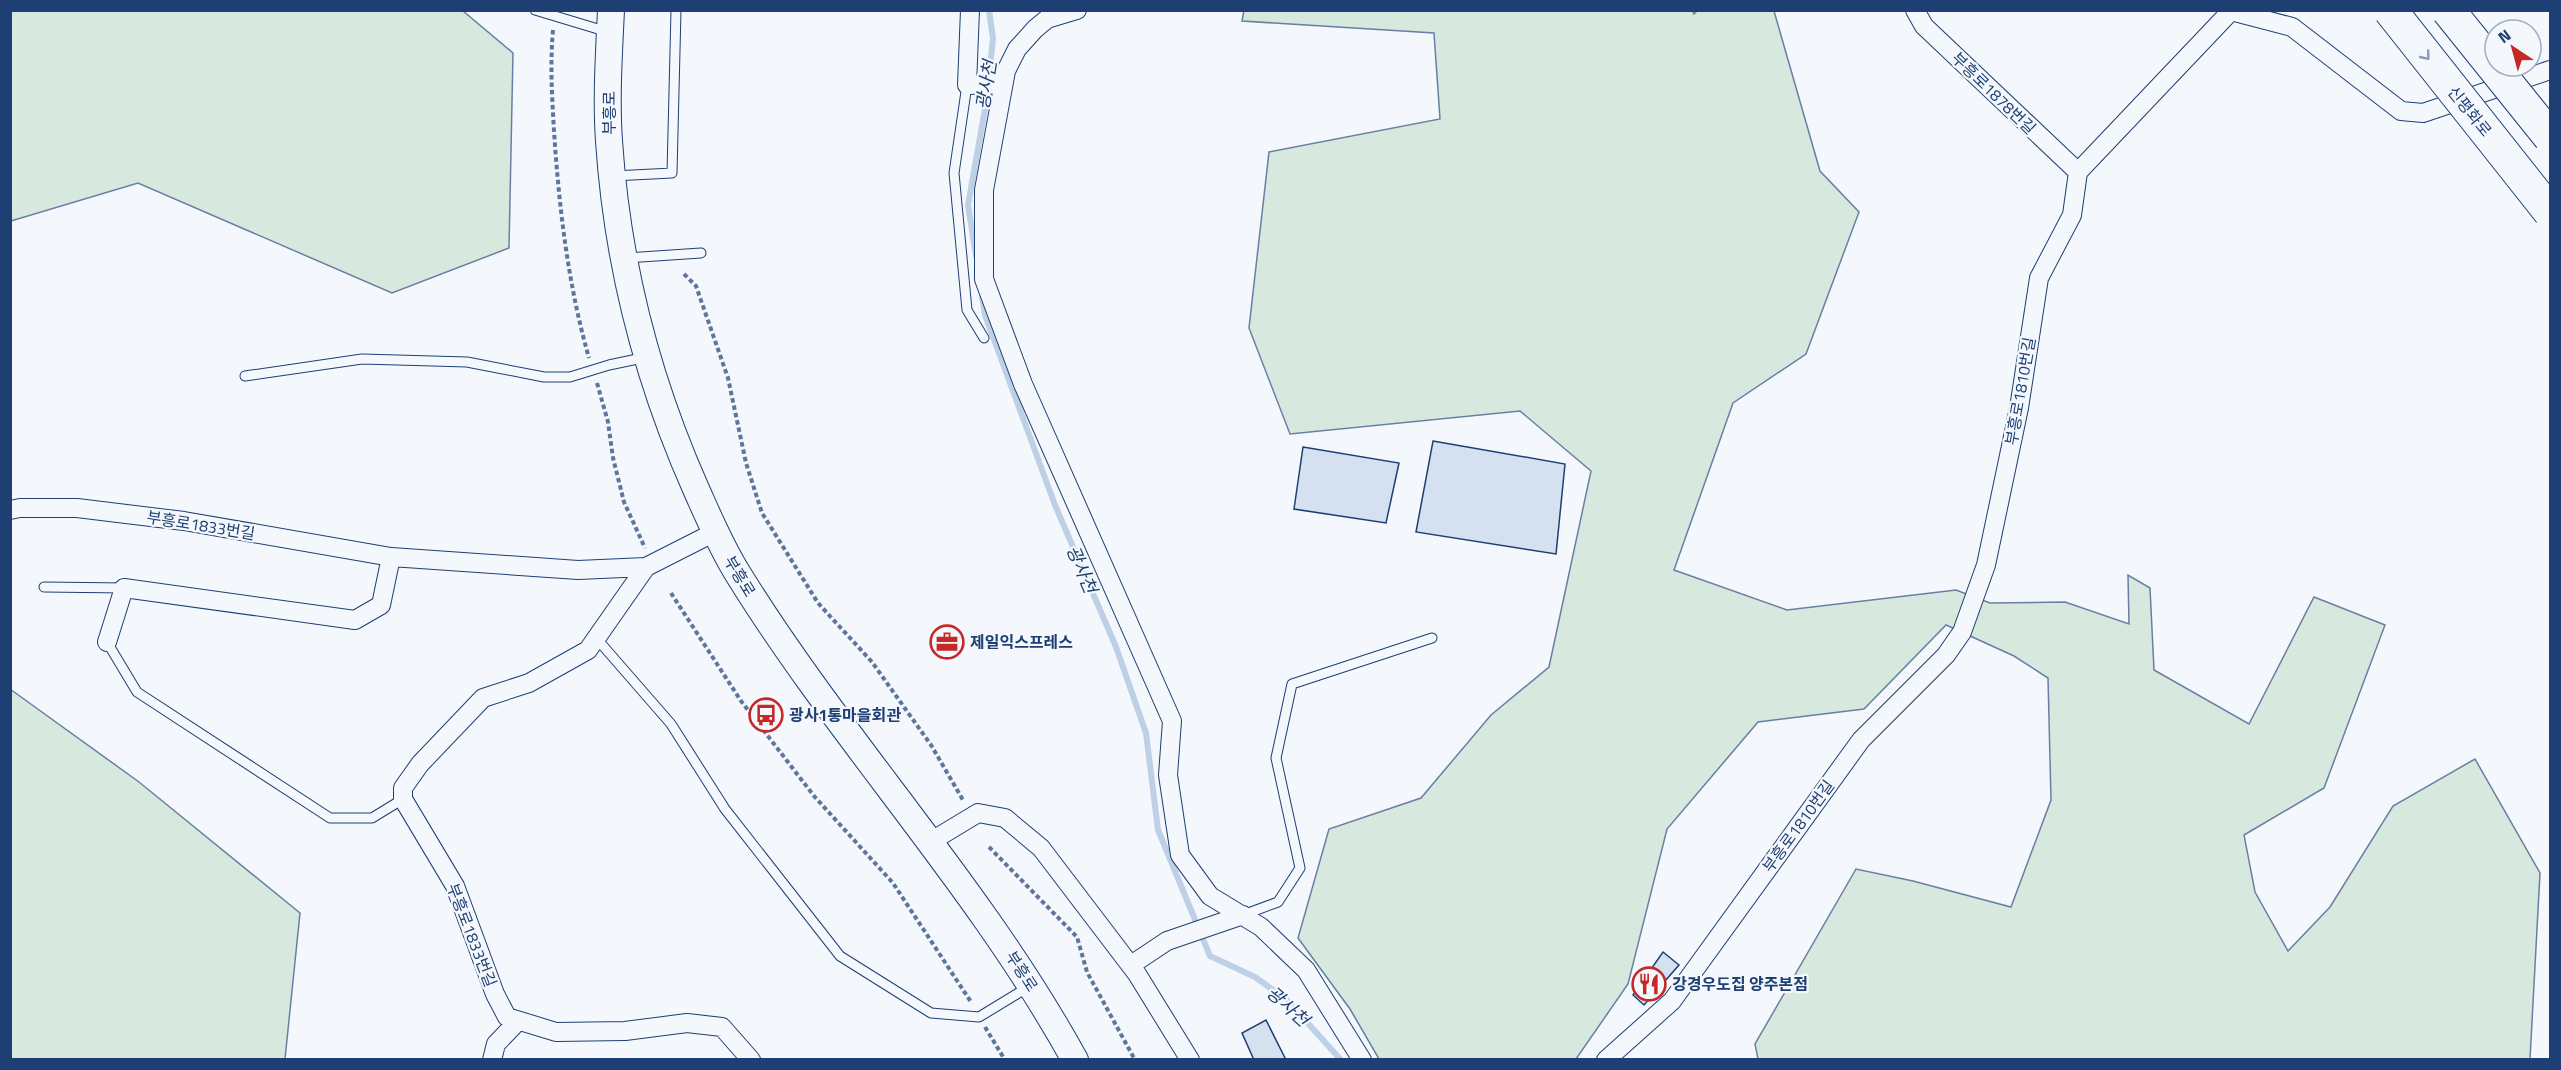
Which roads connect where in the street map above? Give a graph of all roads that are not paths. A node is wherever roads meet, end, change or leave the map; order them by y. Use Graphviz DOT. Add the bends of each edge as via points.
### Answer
graph roads {
  1 [pos="535,10"];
  2 [pos="676,10"];
  3 [pos="970,10"];
  4 [pos="1077,10"];
  5 [pos="1915,10"];
  6 [pos="2390,10"];
  7 [pos="2448,10"];
  8 [pos="610,22"];
  9 [pos="2550,70"];
  10 [pos="1002,84"];
  11 [pos="970,85"];
  12 [pos="2550,137"];
  13 [pos="2078,172"];
  14 [pos="613,176"];
  15 [pos="2550,212"];
  16 [pos="701,253"];
  17 [pos="624,258"];
  18 [pos="984,338"];
  19 [pos="646,357"];
  20 [pos="245,376"];
  21 [pos="10,510"];
  22 [pos="715,532"];
  23 [pos="391,557"];
  24 [pos="646,567"];
  25 [pos="44,587"];
  26 [pos="124,588"];
  27 [pos="600,635"];
  28 [pos="1432,638"];
  29 [pos="107,642"];
  30 [pos="403,799"];
  31 [pos="930,842"];
  32 [pos="1238,918"];
  33 [pos="1131,965"];
  34 [pos="1032,985"];
  35 [pos="518,1020"];
  36 [pos="492,1059"];
  37 [pos="751,1059"];
  38 [pos="1075,1059"];
  39 [pos="1189,1059"];
  40 [pos="1362,1059"];
  41 [pos="1606,1059"];
  1 -- 8 [label="lane"];
  2 -- 14 [label="lane" via="672,173"];
  3 -- 11 [label="street"];
  4 -- 10 [label="street" via="1047,19 1035,29 1017,49"];
  5 -- 13 [label="street, 부흥로1878번길" via="1924,26"];
  6 -- 15 [label="highway, 신평화로, one-way, bridge"];
  7 -- 12 [label="highway, bridge"];
  8 -- 14 [label="main road, 부흥로" via="609,140"];
  9 -- 13 [label="street" via="2423,113 2401,111 2292,27 2231,11"];
  10 -- 11 [label="street"];
  10 -- 32 [label="street" via="984,190 984,279 1023,384 1172,721 1168,775 1180,855 1210,896"];
  11 -- 18 [label="lane" via="954,173 967,310"];
  13 -- 41 [label="street, 부흥로1810번길" via="2072,215 2039,278 2019,408 1986,565 1962,633 1946,655 1861,740 1672,1001"];
  14 -- 17 [label="main road, 부흥로"];
  16 -- 17 [label="lane"];
  17 -- 19 [label="main road, 부흥로"];
  19 -- 20 [label="lane" via="570,377 544,377 467,362 362,359"];
  19 -- 22 [label="main road, 부흥로"];
  21 -- 23 [label="street, 부흥로1833번길" via="77,508 184,521"];
  22 -- 24 [label="street, 부흥로1833번길"];
  22 -- 31 [label="main road, 부흥로" via="736,571 813,686"];
  23 -- 24 [label="street, 부흥로1833번길" via="578,570"];
  23 -- 26 [label="street" via="381,604 355,620"];
  24 -- 27 [label="street, 부흥로1833번길"];
  25 -- 26 [label="lane"];
  26 -- 29 [label="street"];
  27 -- 30 [label="street" via="588,650 529,683 483,698 420,764 403,788"];
  27 -- 34 [label="lane" via="671,724 725,809 840,956 931,1013 980,1017"];
  28 -- 32 [label="lane" via="1292,684 1276,758 1300,868 1278,902"];
  29 -- 30 [label="lane" via="137,692 330,819 372,818"];
  30 -- 35 [label="street, 부흥로1833번길" via="455,886 495,994 507,1017"];
  31 -- 33 [label="street" via="978,813 1005,818 1041,848"];
  31 -- 34 [label="main road, 부흥로"];
  32 -- 33 [label="street" via="1167,941"];
  32 -- 40 [label="street" via="1261,927 1306,970"];
  33 -- 39 [label="street"];
  34 -- 38 [label="main road, 부흥로"];
  35 -- 36 [label="street" via="496,1044"];
  35 -- 37 [label="street, 부흥로1833번길" via="556,1032 625,1031 687,1023 722,1027"];
}
